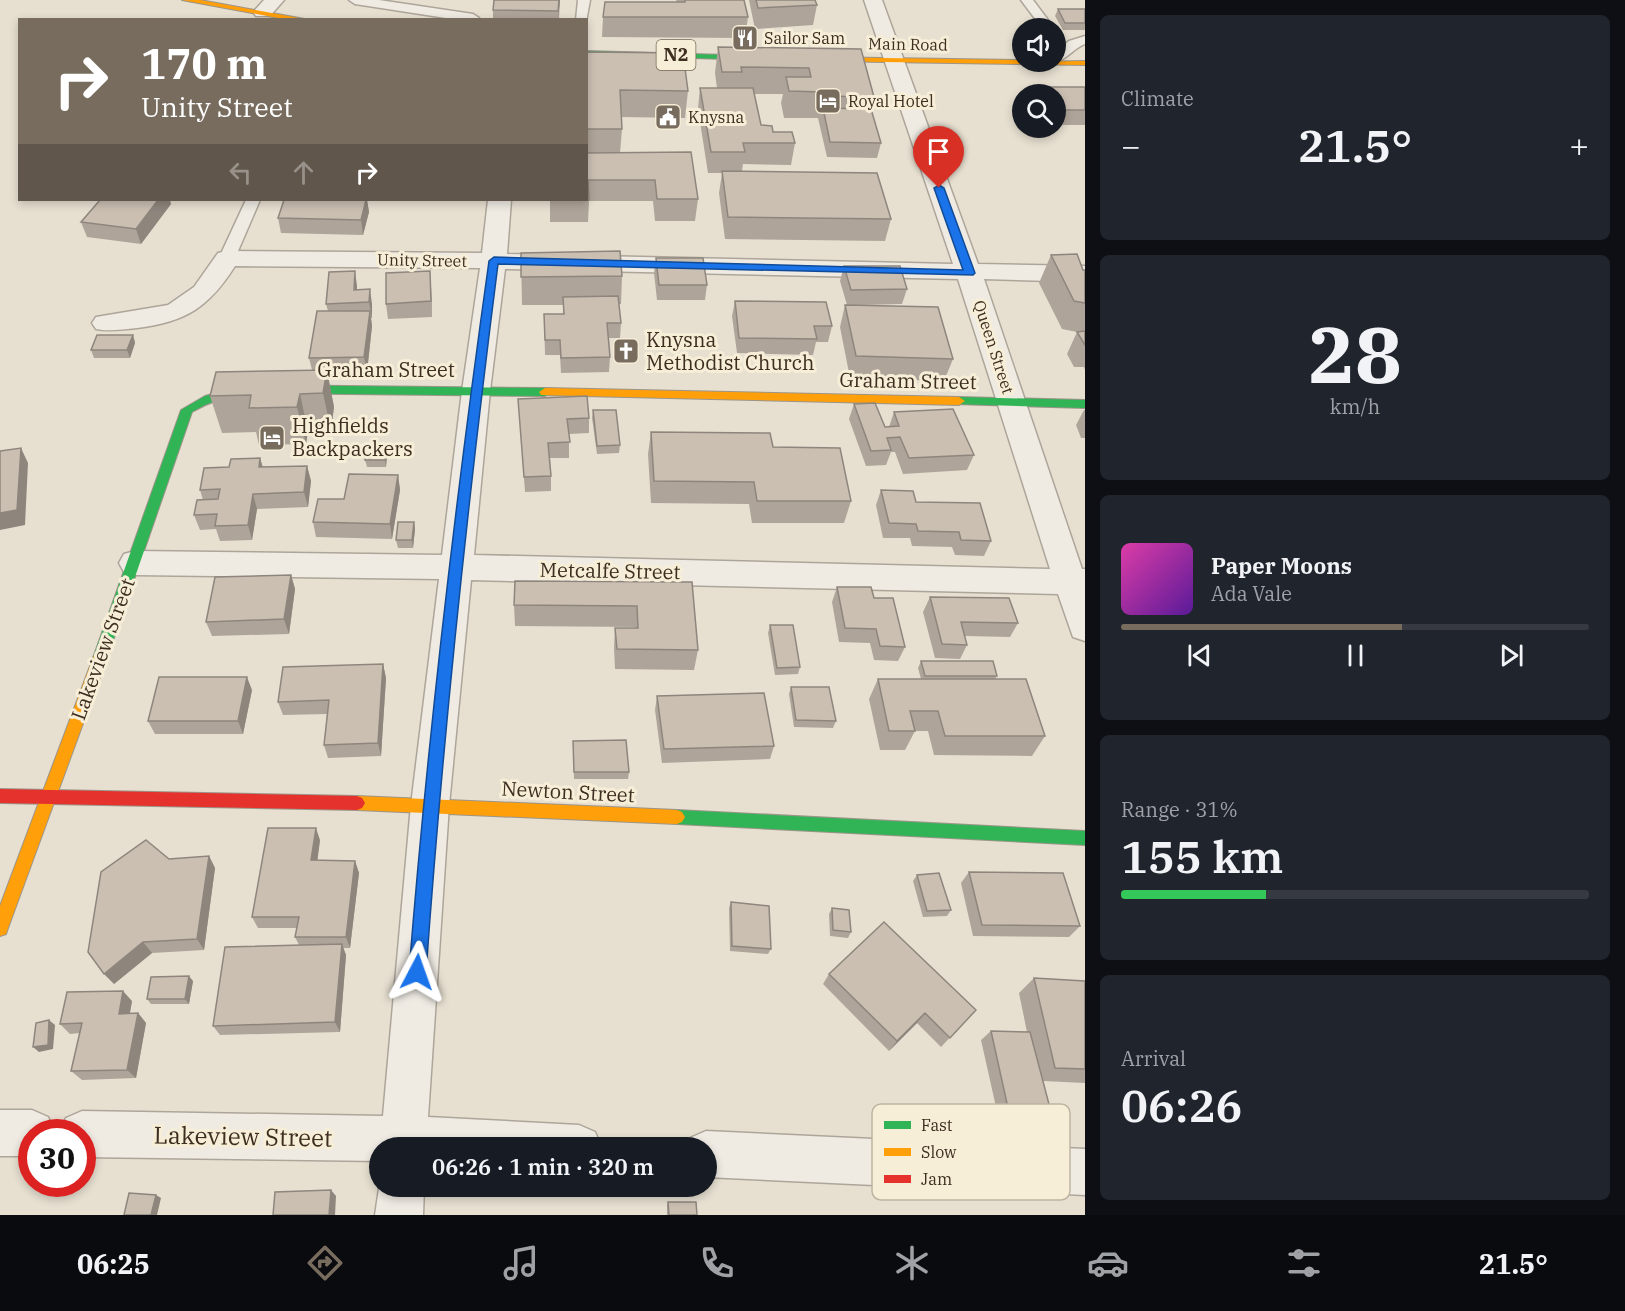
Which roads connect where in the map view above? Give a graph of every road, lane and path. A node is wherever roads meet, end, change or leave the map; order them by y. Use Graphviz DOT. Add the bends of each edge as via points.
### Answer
graph roads {
  1 [pos="186,0"];
  2 [pos="356,0"];
  3 [pos="584,0"];
  4 [pos="873,0"];
  5 [pos="1028,0"];
  6 [pos="269,6"];
  7 [pos="301,18"];
  8 [pos="473,18"];
  9 [pos="582,18"];
  10 [pos="1041,18"];
  11 [pos="1085,40"];
  12 [pos="1066,49"];
  13 [pos="588,53"];
  14 [pos="1012,56"];
  15 [pos="1066,57"];
  16 [pos="777,58"];
  17 [pos="800,58"];
  18 [pos="893,60"];
  19 [pos="1085,63"];
  20 [pos="253,201"];
  21 [pos="499,201"];
  22 [pos="227,258"];
  23 [pos="494,261"];
  24 [pos="969,273"];
  25 [pos="1085,274"];
  26 [pos="105,323"];
  27 [pos="476,391"];
  28 [pos="227,392"];
  29 [pos="1012,403"];
  30 [pos="1085,404"];
  31 [pos="135,563"];
  32 [pos="457,567"];
  33 [pos="1077,582"];
  34 [pos="1085,628"];
  35 [pos="0,796"];
  36 [pos="48,796"];
  37 [pos="430,804"];
  38 [pos="1085,838"];
  39 [pos="0,928"];
  40 [pos="0,1132"];
  41 [pos="18,1133"];
  42 [pos="96,1134"];
  43 [pos="404,1137"];
  44 [pos="369,1142"];
  45 [pos="717,1155"];
  46 [pos="872,1162"];
  47 [pos="1070,1171"];
  48 [pos="1085,1172"];
  49 [pos="400,1197"];
  50 [pos="399,1215"];
  1 -- 6 [label="main road"];
  2 -- 8 [label="lane"];
  3 -- 9 [label="lane"];
  4 -- 18 [label="street, Queen Street"];
  5 -- 10 [label="lane"];
  6 -- 7 [label="main road"];
  11 -- 12 [label="lane"];
  13 -- 16 [label="main road, N2"];
  14 -- 18 [label="main road, Main Road"];
  15 -- 19 [label="main road, Main Road"];
  17 -- 18 [label="main road, Main Road"];
  18 -- 24 [label="street, Queen Street"];
  20 -- 22 [label="lane"];
  21 -- 23 [label="street"];
  22 -- 23 [label="street, Unity Street"];
  22 -- 26 [label="street" via="212,284 180,309 159,317"];
  23 -- 24 [label="street, Unity Street"];
  23 -- 27 [label="street"];
  24 -- 25 [label="street, Unity Street"];
  24 -- 29 [label="street, Queen Street"];
  27 -- 28 [label="main road, Graham Street"];
  27 -- 29 [label="main road, Graham Street"];
  27 -- 32 [label="street"];
  28 -- 31 [label="main road, Lakeview Street" via="200,399 187,410"];
  29 -- 30 [label="main road, Graham Street"];
  29 -- 33 [label="street, Queen Street"];
  31 -- 32 [label="street, Metcalfe Street"];
  31 -- 36 [label="main road, Lakeview Street"];
  32 -- 33 [label="street, Metcalfe Street"];
  32 -- 37 [label="street"];
  33 -- 34 [label="street, Queen Street"];
  35 -- 36 [label="main road, Newton Street"];
  36 -- 37 [label="main road, Newton Street"];
  36 -- 39 [label="main road, Lakeview Street"];
  37 -- 38 [label="main road, Newton Street"];
  37 -- 43 [label="street"];
  40 -- 41 [label="street"];
  42 -- 44 [label="street, Lakeview Street"];
  45 -- 46 [label="street"];
  47 -- 48 [label="street"];
  49 -- 50 [label="street"];
}
